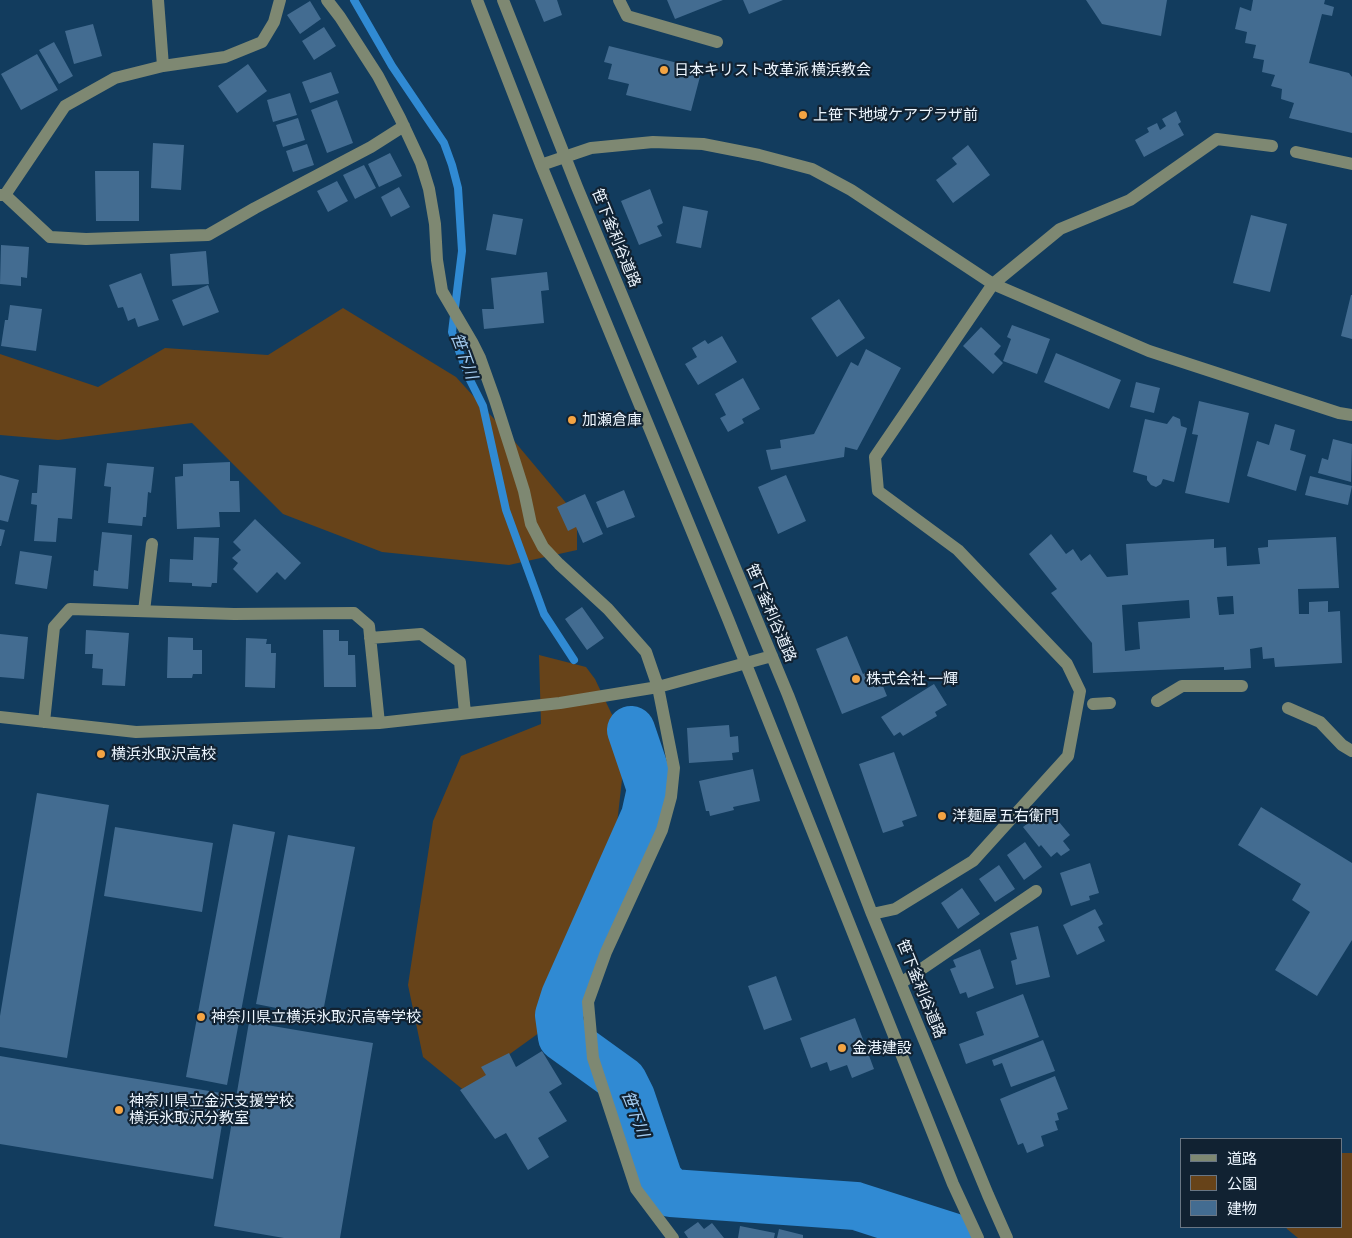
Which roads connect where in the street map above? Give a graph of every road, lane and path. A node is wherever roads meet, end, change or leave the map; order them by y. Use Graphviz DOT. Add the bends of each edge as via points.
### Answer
graph roads {
  1 [pos="158,0"];
  2 [pos="280,0"];
  3 [pos="328,0"];
  4 [pos="477,0"];
  5 [pos="503,0"];
  6 [pos="620,0"];
  7 [pos="717,42"];
  8 [pos="164,66"];
  9 [pos="404,126"];
  10 [pos="1272,146"];
  11 [pos="1296,152"];
  12 [pos="566,157"];
  13 [pos="1352,164"];
  14 [pos="541,165"];
  15 [pos="3,195"];
  16 [pos="993,284"];
  17 [pos="1352,415"];
  18 [pos="152,544"];
  19 [pos="144,611"];
  20 [pos="370,638"];
  21 [pos="772,656"];
  22 [pos="745,664"];
  23 [pos="1242,686"];
  24 [pos="658,687"];
  25 [pos="1157,701"];
  26 [pos="1110,703"];
  27 [pos="1093,704"];
  28 [pos="1288,708"];
  29 [pos="465,713"];
  30 [pos="0,718"];
  31 [pos="44,722"];
  32 [pos="379,723"];
  33 [pos="1352,751"];
  34 [pos="1036,891"];
  35 [pos="872,914"];
  36 [pos="901,983"];
  37 [pos="673,1238"];
  38 [pos="978,1238"];
  39 [pos="1007,1238"];
  1 -- 8 [label="street"];
  2 -- 8 [label="street" via="274,22 262,42 225,57"];
  3 -- 9 [label="street" via="378,76"];
  4 -- 14 [label="street"];
  5 -- 12 [label="street, 笹下釜利谷道路"];
  6 -- 7 [label="street" via="627,16"];
  8 -- 15 [label="street" via="115,78 65,106"];
  9 -- 15 [label="street" via="208,236 50,237"];
  9 -- 24 [label="street" via="429,189 442,290 472,342 498,409 531,524 543,547 608,609 646,652"];
  10 -- 16 [label="street" via="1217,139 1130,200 1060,230"];
  11 -- 13 [label="street"];
  12 -- 14 [label="street"];
  12 -- 16 [label="street" via="591,148 653,142 703,144 759,154 812,170 851,190"];
  12 -- 21 [label="street, 笹下釜利谷道路"];
  14 -- 22 [label="street"];
  16 -- 17 [label="street" via="1149,351"];
  16 -- 35 [label="street" via="875,457 878,491 958,550 1066,664 1080,691 1068,756 972,861 895,909"];
  18 -- 19 [label="street"];
  19 -- 20 [label="street" via="354,613 368,626"];
  19 -- 31 [label="street" via="70,609 54,627"];
  20 -- 29 [label="street" via="421,634 460,662"];
  20 -- 32 [label="street"];
  21 -- 22 [label="street"];
  21 -- 35 [label="street, 笹下釜利谷道路"];
  22 -- 24 [label="street"];
  22 -- 38 [label="street" via="953,1184"];
  23 -- 25 [label="street" via="1182,686"];
  24 -- 29 [label="street" via="560,703"];
  24 -- 37 [label="street" via="674,768 671,796 662,830 606,952 588,1002 593,1058 636,1188"];
  26 -- 27 [label="street"];
  28 -- 33 [label="street" via="1320,722"];
  29 -- 32 [label="street"];
  30 -- 31 [label="street"];
  31 -- 32 [label="street" via="136,732"];
  34 -- 36 [label="street"];
  35 -- 36 [label="street, 笹下釜利谷道路"];
  36 -- 39 [label="street, 笹下釜利谷道路"];
}
